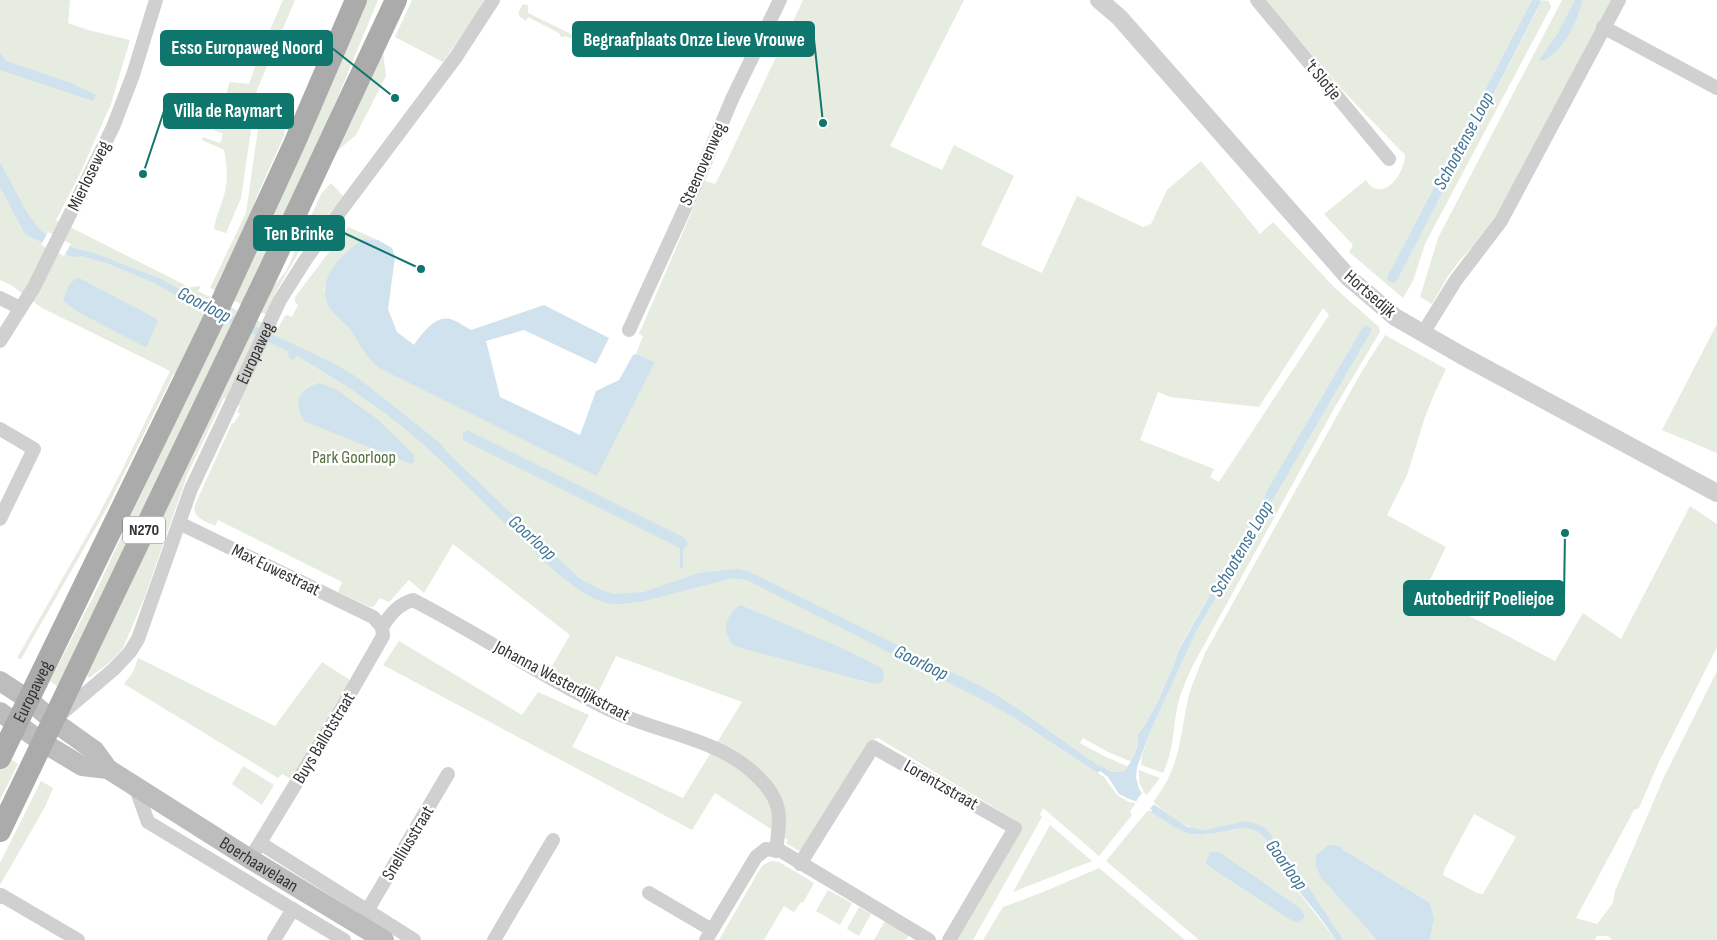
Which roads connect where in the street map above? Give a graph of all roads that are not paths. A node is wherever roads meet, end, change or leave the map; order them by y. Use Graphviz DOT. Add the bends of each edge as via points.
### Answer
graph roads {
  1 [pos="156,0"];
  2 [pos="356,0"];
  3 [pos="396,0"];
  4 [pos="493,0"];
  5 [pos="780,0"];
  6 [pos="1099,0"];
  7 [pos="1256,0"];
  8 [pos="1619,0"];
  9 [pos="1603,27"];
  10 [pos="1717,88"];
  11 [pos="1389,159"];
  12 [pos="0,298"];
  13 [pos="20,308"];
  14 [pos="629,330"];
  15 [pos="1423,333"];
  16 [pos="0,341"];
  17 [pos="0,429"];
  18 [pos="1717,493"];
  19 [pos="0,519"];
  20 [pos="179,523"];
  21 [pos="378,622"];
  22 [pos="0,681"];
  23 [pos="29,700"];
  24 [pos="8,718"];
  25 [pos="53,721"];
  26 [pos="42,742"];
  27 [pos="0,758"];
  28 [pos="108,769"];
  29 [pos="448,774"];
  30 [pos="134,786"];
  31 [pos="0,831"];
  32 [pos="553,840"];
  33 [pos="771,850"];
  34 [pos="255,851"];
  35 [pos="800,864"];
  36 [pos="650,894"];
  37 [pos="1,896"];
  38 [pos="292,909"];
  39 [pos="367,911"];
  40 [pos="709,935"];
  41 [pos="409,939"];
  42 [pos="78,940"];
  43 [pos="274,940"];
  44 [pos="344,940"];
  45 [pos="384,940"];
  46 [pos="494,940"];
  47 [pos="929,940"];
  48 [pos="949,940"];
  1 -- 13 [label="street, Mierloseweg" via="113,127 49,259"];
  2 -- 23 [label="main road, Europaweg / N270" via="224,298"];
  3 -- 25 [label="main road, Europaweg / N270"];
  4 -- 20 [label="street, Europaweg" via="451,64 280,300 191,489"];
  5 -- 14 [label="street, Steenovenweg"];
  6 -- 15 [label="street, Hortsedijk" via="1118,17 1349,278 1395,317"];
  7 -- 11 [label="street, 't Slotje"];
  8 -- 9 [label="street"];
  9 -- 10 [label="street"];
  9 -- 15 [label="street" via="1501,221 1456,280"];
  12 -- 13 [label="street"];
  13 -- 16 [label="street, Mierloseweg"];
  15 -- 18 [label="street, Hortsedijk"];
  17 -- 19 [label="street" via="34,449"];
  20 -- 21 [label="street, Max Euwestraat"];
  20 -- 25 [label="street, Europaweg" via="138,639 130,652"];
  21 -- 33 [label="street, Johanna Westerdijkstraat" via="403,603 413,600 610,710 721,749 746,765 772,793 779,812"];
  21 -- 34 [label="street, Buys Ballotstraat" via="383,636"];
  22 -- 23 [label="main road, Boerhaavelaan"];
  23 -- 24 [label="main road, Europaweg / N270"];
  23 -- 25 [label="main road, Boerhaavelaan"];
  24 -- 26 [label="main road, Boerhaavelaan"];
  24 -- 27 [label="main road, Europaweg / N270"];
  25 -- 26 [label="main road, Europaweg / N270"];
  25 -- 28 [label="main road, Boerhaavelaan" via="94,751"];
  26 -- 28 [label="main road, Boerhaavelaan" via="82,766"];
  26 -- 31 [label="main road, Europaweg / N270"];
  28 -- 30 [label="main road, Boerhaavelaan"];
  29 -- 39 [label="street, Snelliusstraat"];
  30 -- 34 [label="main road, Boerhaavelaan"];
  30 -- 38 [label="street, Boerhaavelaan" via="148,822"];
  32 -- 46 [label="street"];
  33 -- 35 [label="street" via="781,852"];
  33 -- 40 [label="street" via="756,857"];
  34 -- 39 [label="street, Boerhaavelaan"];
  34 -- 45 [label="main road, Boerhaavelaan"];
  35 -- 47 [label="street"];
  35 -- 48 [label="street, Lorentzstraat" via="873,747 1016,828"];
  36 -- 40 [label="street"];
  37 -- 42 [label="street"];
  38 -- 43 [label="street"];
  38 -- 44 [label="street, Boerhaavelaan"];
  39 -- 41 [label="street, Boerhaavelaan"];
}
